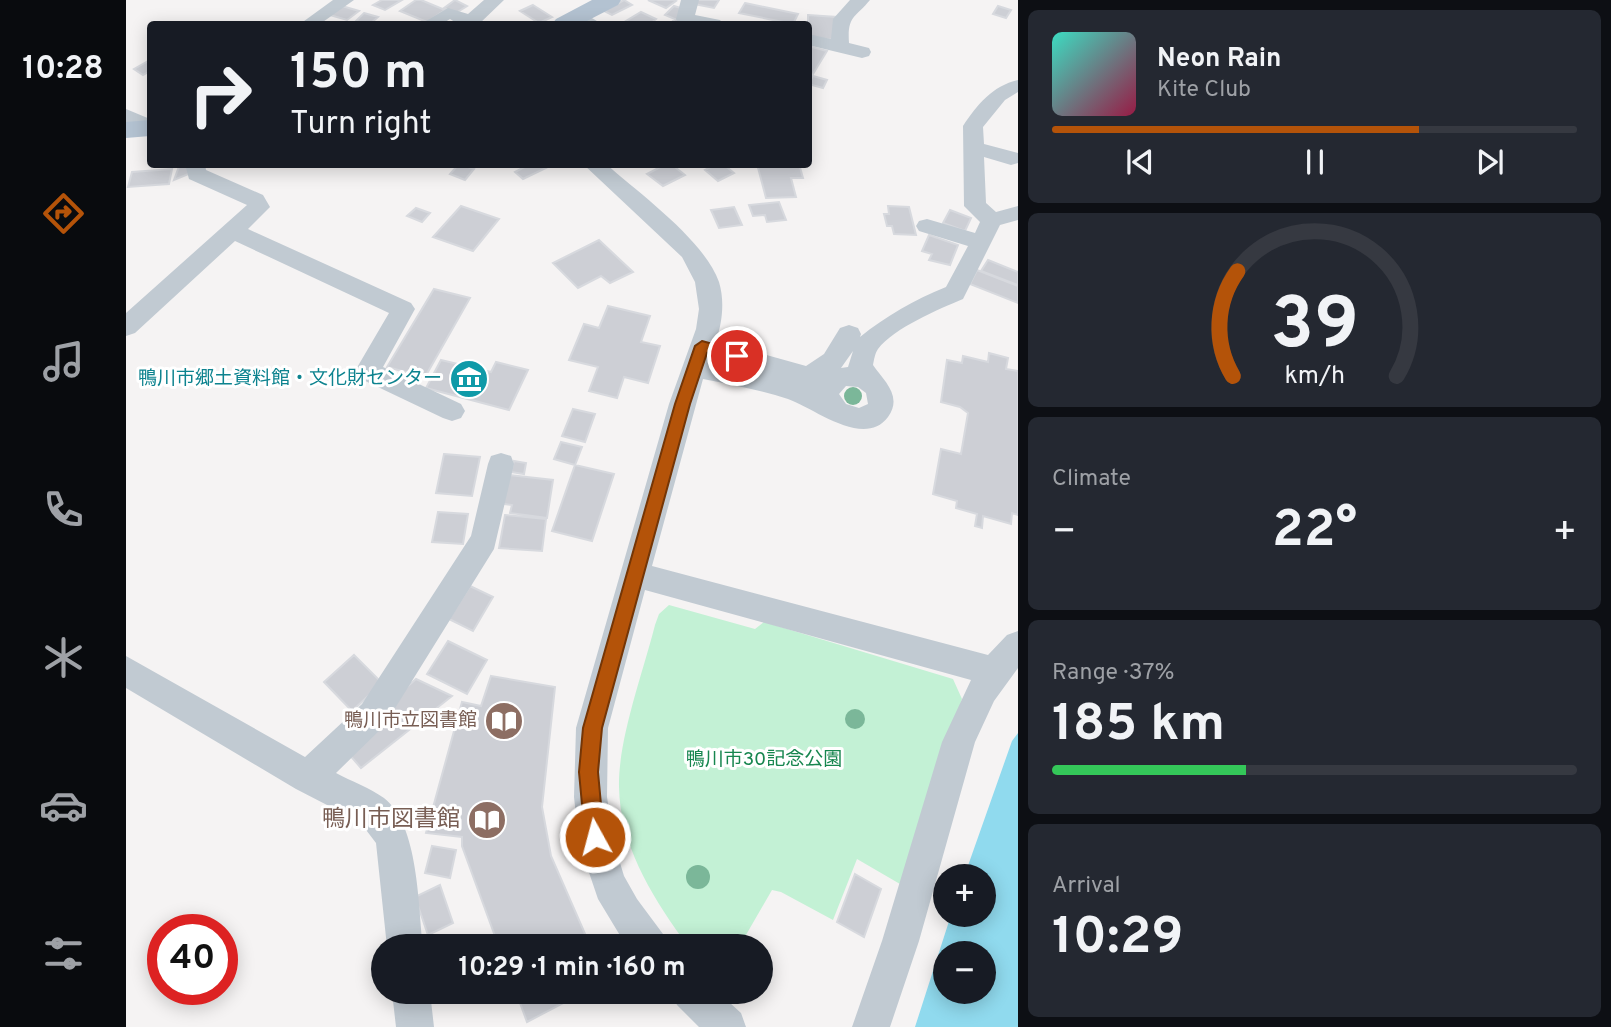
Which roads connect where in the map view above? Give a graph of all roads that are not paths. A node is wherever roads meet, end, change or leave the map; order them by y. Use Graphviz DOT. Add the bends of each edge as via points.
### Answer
graph roads {
  1 [pos="345,0"];
  2 [pos="495,0"];
  3 [pos="610,0"];
  4 [pos="691,0"];
  5 [pos="862,0"];
  6 [pos="314,21"];
  7 [pos="435,21"];
  8 [pos="466,21"];
  9 [pos="472,21"];
  10 [pos="580,21"];
  11 [pos="697,21"];
  12 [pos="812,40"];
  13 [pos="840,46"];
  14 [pos="862,52"];
  15 [pos="1018,86"];
  16 [pos="126,115"];
  17 [pos="147,126"];
  18 [pos="147,127"];
  19 [pos="126,130"];
  20 [pos="972,147"];
  21 [pos="1012,158"];
  22 [pos="195,168"];
  23 [pos="597,168"];
  24 [pos="1018,213"];
  25 [pos="992,220"];
  26 [pos="927,226"];
  27 [pos="232,231"];
  28 [pos="980,242"];
  29 [pos="126,327"];
  30 [pos="858,340"];
  31 [pos="699,357"];
  32 [pos="819,379"];
  33 [pos="873,385"];
  34 [pos="453,411"];
  35 [pos="837,412"];
  36 [pos="501,464"];
  37 [pos="634,574"];
  38 [pos="1018,645"];
  39 [pos="126,671"];
  40 [pos="992,671"];
  41 [pos="308,777"];
  42 [pos="404,934"];
  43 [pos="640,934"];
  44 [pos="412,1004"];
  45 [pos="703,1004"];
  46 [pos="415,1027"];
  47 [pos="727,1027"];
  48 [pos="871,1027"];
  1 -- 6 [label="street"];
  2 -- 9 [label="street"];
  3 -- 10 [label="main road"];
  4 -- 11 [label="street" via="685,19"];
  5 -- 13 [label="street" via="843,15"];
  7 -- 8 [label="street" via="448,13"];
  12 -- 13 [label="street"];
  13 -- 14 [label="street"];
  15 -- 20 [label="street" via="1000,95 973,127"];
  16 -- 17 [label="street"];
  18 -- 19 [label="main road"];
  20 -- 21 [label="street"];
  20 -- 25 [label="street" via="975,206"];
  22 -- 27 [label="street" via="195,174 255,200 258,207"];
  23 -- 31 [label="street" via="690,252 702,270 711,309"];
  24 -- 25 [label="street"];
  25 -- 28 [label="street"];
  26 -- 28 [label="street"];
  27 -- 29 [label="street"];
  27 -- 34 [label="street" via="403,309 368,371"];
  28 -- 30 [label="street" via="955,293"];
  30 -- 32 [label="street" via="818,374"];
  30 -- 33 [label="street" via="860,366"];
  31 -- 32 [label="street"];
  31 -- 35 [label="street" via="808,396"];
  31 -- 37 [label="street"];
  32 -- 33 [label="street" via="849,376"];
  32 -- 35 [label="street"];
  33 -- 35 [label="street" via="881,401 873,415 855,418"];
  36 -- 41 [label="street" via="484,540 373,715"];
  37 -- 40 [label="street"];
  37 -- 43 [label="street" via="592,728 588,772 598,859 621,908"];
  38 -- 40 [label="street"];
  39 -- 41 [label="street"];
  40 -- 48 [label="street" via="956,750 893,969"];
  41 -- 42 [label="street" via="372,810 385,824 393,842"];
  44 -- 46 [label="street"];
  45 -- 47 [label="street"];
}
